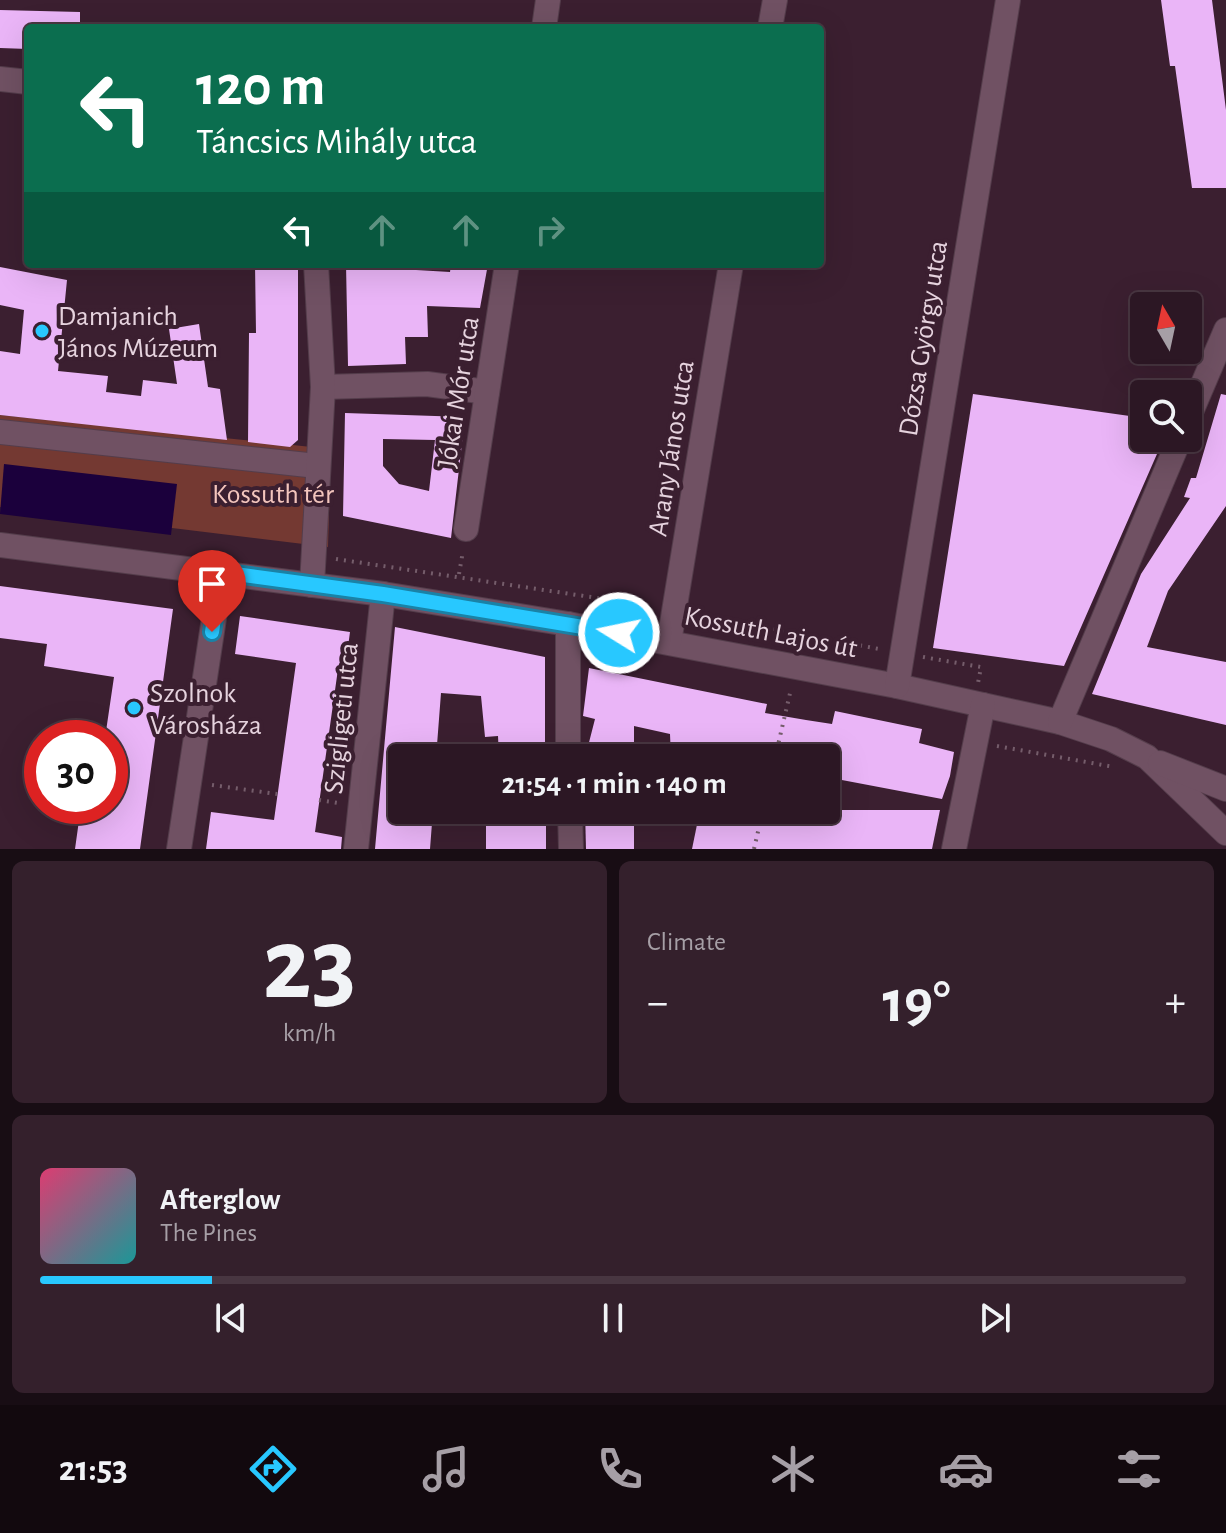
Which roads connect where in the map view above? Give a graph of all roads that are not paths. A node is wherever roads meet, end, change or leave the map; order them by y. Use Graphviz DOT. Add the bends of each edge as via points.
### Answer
graph roads {
  1 [pos="548,0"];
  2 [pos="775,0"];
  3 [pos="1008,0"];
  4 [pos="545,24"];
  5 [pos="771,24"];
  6 [pos="0,79"];
  7 [pos="24,82"];
  8 [pos="316,268"];
  9 [pos="506,268"];
  10 [pos="730,268"];
  11 [pos="1226,330"];
  12 [pos="1202,386"];
  13 [pos="323,387"];
  14 [pos="487,392"];
  15 [pos="0,432"];
  16 [pos="1174,452"];
  17 [pos="317,466"];
  18 [pos="466,529"];
  19 [pos="0,545"];
  20 [pos="221,572"];
  21 [pos="312,585"];
  22 [pos="383,594"];
  23 [pos="568,624"];
  24 [pos="669,642"];
  25 [pos="897,686"];
  26 [pos="983,705"];
  27 [pos="1060,722"];
  28 [pos="568,744"];
  29 [pos="1147,757"];
  30 [pos="1226,789"];
  31 [pos="570,824"];
  32 [pos="1226,833"];
  33 [pos="179,849"];
  34 [pos="356,849"];
  35 [pos="571,849"];
  36 [pos="954,849"];
  1 -- 4 [label="street"];
  2 -- 5 [label="street"];
  3 -- 25 [label="street, Dózsa György utca"];
  6 -- 7 [label="street"];
  8 -- 13 [label="street"];
  9 -- 14 [label="street, Jókai Mór utca"];
  10 -- 24 [label="street, Arany János utca"];
  11 -- 12 [label="street"];
  13 -- 14 [label="street" via="427,384"];
  13 -- 17 [label="street"];
  14 -- 18 [label="street, Jókai Mór utca"];
  15 -- 17 [label="street"];
  16 -- 27 [label="street"];
  17 -- 21 [label="street"];
  19 -- 20 [label="street"];
  20 -- 21 [label="street, Kossuth Lajos út"];
  20 -- 33 [label="street"];
  21 -- 22 [label="street, Kossuth Lajos út"];
  22 -- 23 [label="street, Kossuth Lajos út"];
  22 -- 34 [label="street, Szigligeti utca"];
  23 -- 24 [label="street, Kossuth Lajos út"];
  23 -- 28 [label="street"];
  24 -- 25 [label="street, Kossuth Lajos út"];
  25 -- 26 [label="street, Kossuth Lajos út"];
  26 -- 27 [label="street, Kossuth Lajos út"];
  26 -- 36 [label="street"];
  27 -- 29 [label="street, Kossuth Lajos út"];
  29 -- 30 [label="street"];
  29 -- 32 [label="street, Kossuth Lajos út"];
  31 -- 35 [label="street"];
}
